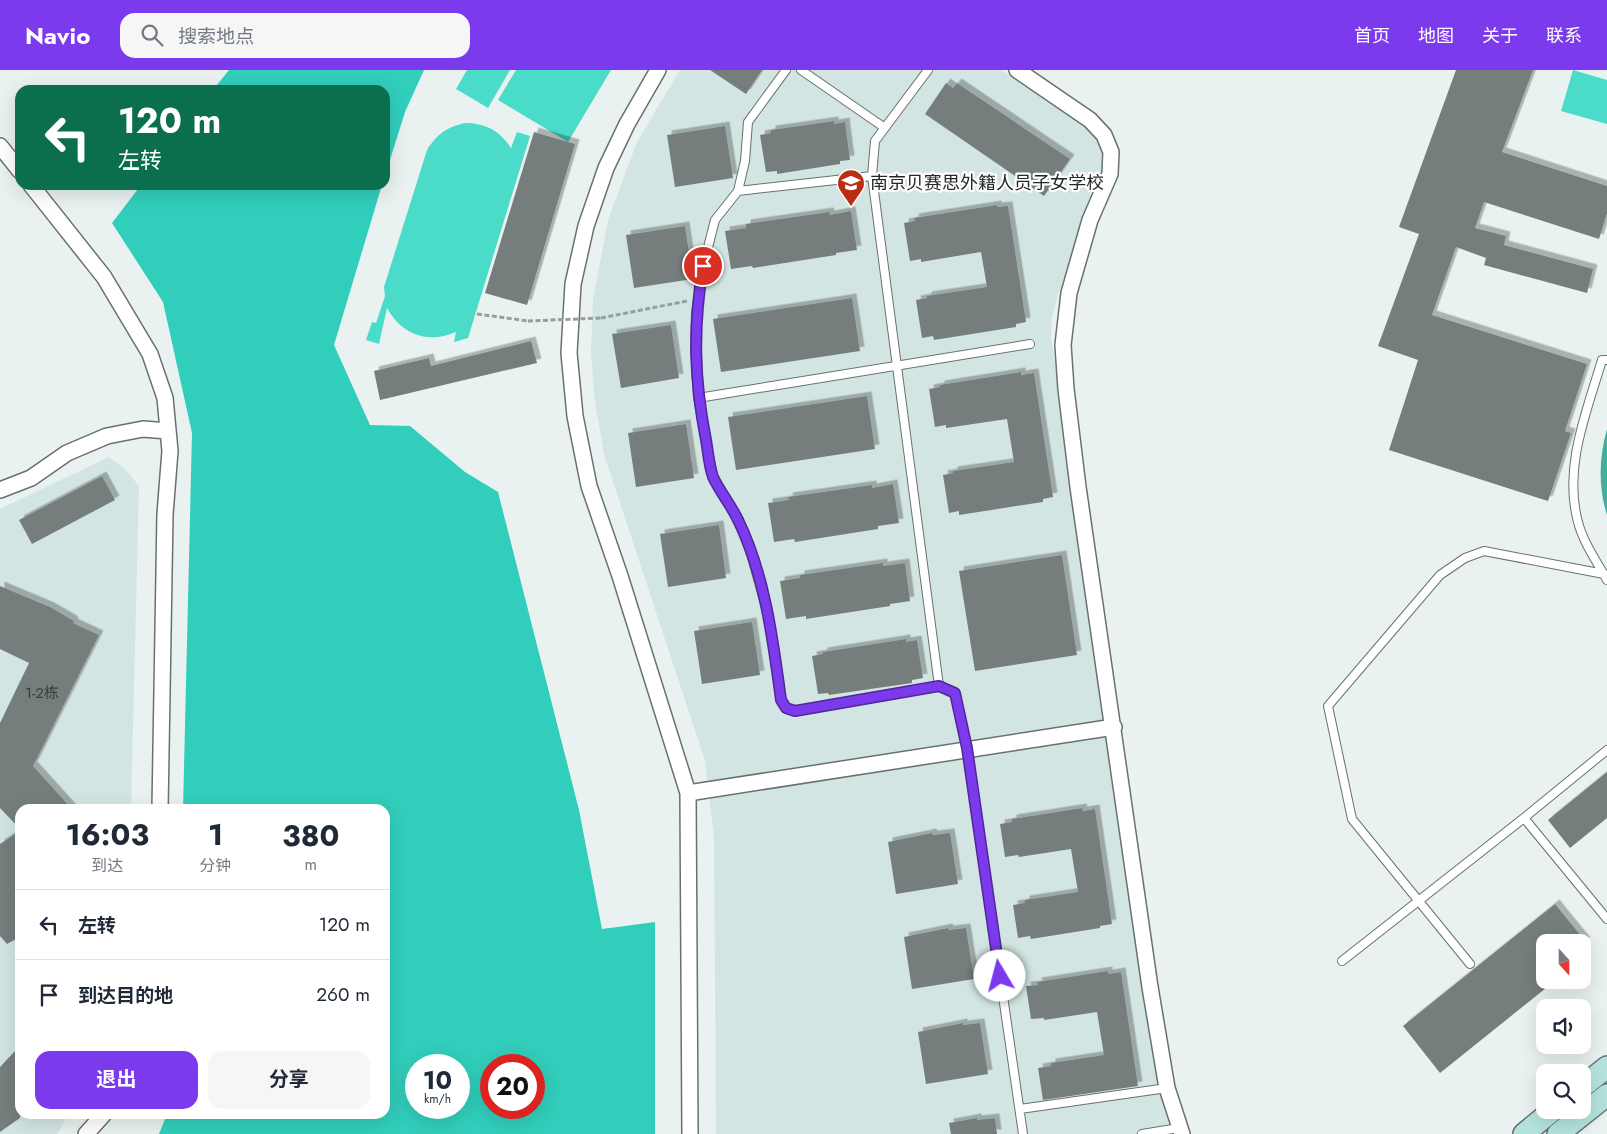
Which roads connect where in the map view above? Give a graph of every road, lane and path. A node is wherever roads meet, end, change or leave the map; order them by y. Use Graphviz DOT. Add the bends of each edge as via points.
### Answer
graph roads {
  1 [pos="658,70"];
  2 [pos="786,70"];
  3 [pos="801,70"];
  4 [pos="928,70"];
  5 [pos="1017,70"];
  6 [pos="884,128"];
  7 [pos="0,146"];
  8 [pos="15,165"];
  9 [pos="872,176"];
  10 [pos="35,190"];
  11 [pos="738,191"];
  12 [pos="698,299"];
  13 [pos="477,314"];
  14 [pos="1030,344"];
  15 [pos="1607,360"];
  16 [pos="896,366"];
  17 [pos="698,398"];
  18 [pos="168,431"];
  19 [pos="0,490"];
  20 [pos="1605,577"];
  21 [pos="939,686"];
  22 [pos="1114,727"];
  23 [pos="967,748"];
  24 [pos="1607,750"];
  25 [pos="688,793"];
  26 [pos="160,804"];
  27 [pos="1524,818"];
  28 [pos="1417,902"];
  29 [pos="1607,919"];
  30 [pos="1342,961"];
  31 [pos="1470,964"];
  32 [pos="1607,1067"];
  33 [pos="1591,1079"];
  34 [pos="1167,1088"];
  35 [pos="1607,1095"];
  36 [pos="1020,1109"];
  37 [pos="100,1119"];
  38 [pos="1542,1119"];
  39 [pos="1180,1131"];
  40 [pos="86,1134"];
  41 [pos="690,1134"];
  42 [pos="1023,1134"];
  43 [pos="1142,1134"];
  44 [pos="1524,1134"];
  45 [pos="1558,1134"];
  1 -- 25 [label="street" via="606,168 586,226 573,284 569,353 575,416 589,486"];
  2 -- 11 [label="lane" via="748,122 745,161"];
  3 -- 6 [label="lane"];
  4 -- 6 [label="lane"];
  5 -- 22 [label="street" via="1090,120 1104,135 1111,152 1110,174 1084,238 1069,293 1063,345 1078,487"];
  6 -- 9 [label="lane" via="875,140"];
  7 -- 8 [label="street"];
  9 -- 11 [label="lane"];
  9 -- 16 [label="lane"];
  10 -- 18 [label="street" via="104,277 150,354 165,398"];
  11 -- 12 [label="lane" via="715,220"];
  12 -- 13 [label="path, bridge" via="601,318 528,321"];
  12 -- 17 [label="lane" via="695,348"];
  14 -- 16 [label="lane"];
  15 -- 20 [label="lane" via="1602,360 1579,436 1574,479 1577,521"];
  16 -- 17 [label="lane"];
  16 -- 21 [label="lane"];
  17 -- 21 [label="lane" via="713,476 739,520 752,554 769,618 781,700 786,708 795,711"];
  18 -- 19 [label="street" via="143,428 107,436 67,453 31,478"];
  18 -- 26 [label="street"];
  20 -- 28 [label="lane" via="1484,551 1465,558 1440,575 1328,706 1352,819"];
  21 -- 23 [label="lane" via="955,693"];
  22 -- 23 [label="street"];
  22 -- 34 [label="street"];
  23 -- 25 [label="street"];
  23 -- 36 [label="lane"];
  24 -- 27 [label="lane"];
  25 -- 41 [label="street"];
  27 -- 28 [label="lane"];
  27 -- 29 [label="lane"];
  28 -- 30 [label="lane"];
  28 -- 31 [label="lane"];
  32 -- 33 [label="street"];
  34 -- 36 [label="lane"];
  34 -- 39 [label="street"];
  35 -- 45 [label="street"];
  36 -- 42 [label="lane"];
  37 -- 40 [label="street"];
  38 -- 44 [label="street"];
  39 -- 43 [label="lane"];
}
